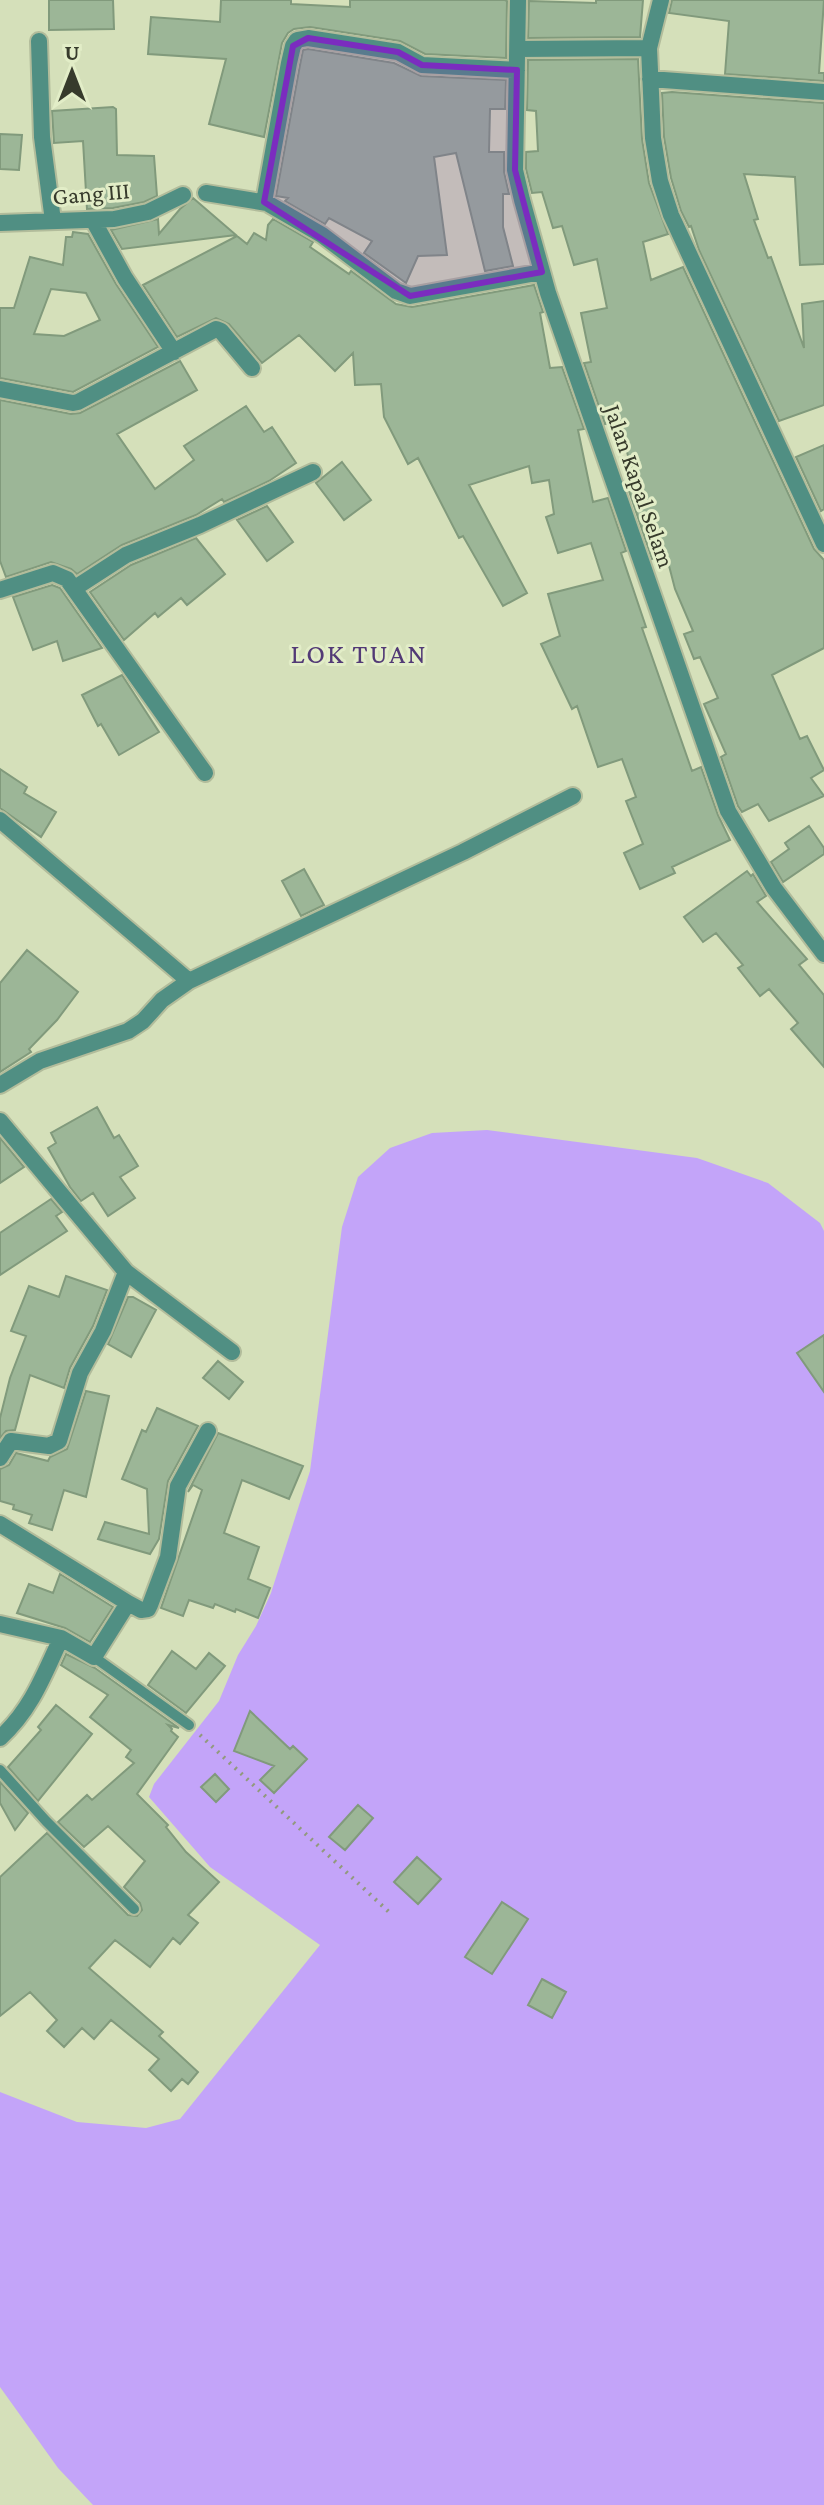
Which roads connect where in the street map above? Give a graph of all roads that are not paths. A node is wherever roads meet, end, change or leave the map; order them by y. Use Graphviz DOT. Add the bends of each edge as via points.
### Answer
graph roads {
  1 [pos="518,0"];
  2 [pos="661,0"];
  3 [pos="39,41"];
  4 [pos="649,48"];
  5 [pos="518,49"];
  6 [pos="517,70"];
  7 [pos="650,79"];
  8 [pos="824,92"];
  9 [pos="206,193"];
  10 [pos="183,195"];
  11 [pos="264,202"];
  12 [pos="93,220"];
  13 [pos="53,221"];
  14 [pos="0,223"];
  15 [pos="542,272"];
  16 [pos="174,352"];
  17 [pos="252,368"];
  18 [pos="0,389"];
  19 [pos="313,472"];
  20 [pos="824,544"];
  21 [pos="75,588"];
  22 [pos="0,590"];
  23 [pos="205,773"];
  24 [pos="573,796"];
  25 [pos="0,820"];
  26 [pos="824,954"];
  27 [pos="189,981"];
  28 [pos="0,1085"];
  29 [pos="0,1121"];
  30 [pos="126,1272"];
  31 [pos="232,1352"];
  32 [pos="208,1431"];
  33 [pos="0,1458"];
  34 [pos="0,1524"];
  35 [pos="128,1603"];
  36 [pos="0,1624"];
  37 [pos="61,1638"];
  38 [pos="94,1657"];
  39 [pos="189,1725"];
  40 [pos="0,1738"];
  41 [pos="0,1770"];
  42 [pos="134,1909"];
  1 -- 5 [label="street, Jalan Kapal Selam"];
  2 -- 4 [label="street"];
  3 -- 13 [label="street" via="42,137"];
  4 -- 5 [label="street"];
  4 -- 7 [label="street"];
  5 -- 6 [label="street, Jalan Kapal Selam"];
  6 -- 11 [label="street" via="422,65 398,52 297,40"];
  6 -- 15 [label="street, Jalan Kapal Selam" via="515,170"];
  7 -- 8 [label="street"];
  7 -- 20 [label="street" via="653,138 671,215"];
  9 -- 11 [label="street"];
  10 -- 12 [label="street, Gang III" via="148,212"];
  11 -- 15 [label="street" via="322,235 404,295"];
  12 -- 13 [label="street, Gang III"];
  12 -- 16 [label="street"];
  13 -- 14 [label="street, Gang III"];
  15 -- 26 [label="street, Jalan Kapal Selam" via="728,811 774,888"];
  16 -- 17 [label="street" via="216,329"];
  16 -- 18 [label="street" via="73,403"];
  19 -- 21 [label="street" via="126,555"];
  21 -- 22 [label="street" via="53,573"];
  21 -- 23 [label="street"];
  24 -- 27 [label="street"];
  25 -- 27 [label="street"];
  27 -- 28 [label="street" via="128,1031 40,1061"];
  29 -- 30 [label="street"];
  30 -- 31 [label="street"];
  30 -- 33 [label="street" via="80,1373 59,1441 49,1446 11,1441"];
  32 -- 35 [label="street" via="178,1486 168,1557 150,1605 141,1610"];
  34 -- 35 [label="street"];
  35 -- 38 [label="street"];
  36 -- 37 [label="street"];
  37 -- 38 [label="street"];
  37 -- 40 [label="street" via="36,1695"];
  38 -- 39 [label="lane"];
  41 -- 42 [label="lane"];
}
